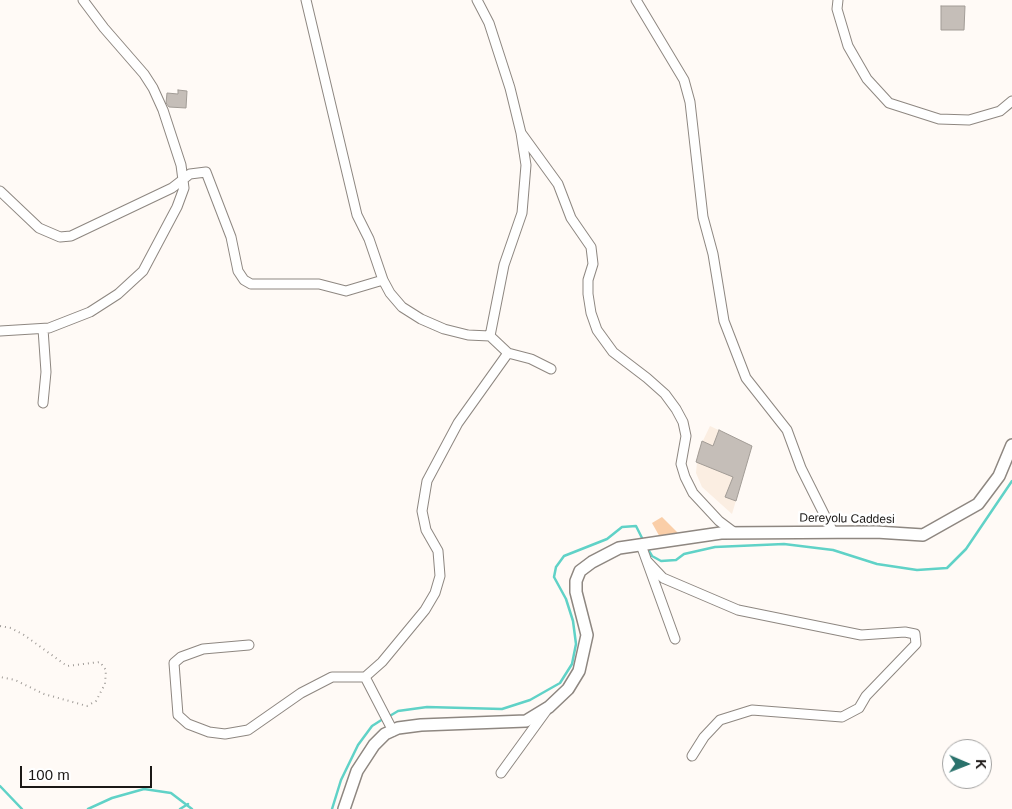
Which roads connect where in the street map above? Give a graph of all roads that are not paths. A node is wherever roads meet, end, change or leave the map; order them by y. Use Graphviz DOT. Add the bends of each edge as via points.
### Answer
graph roads {
  1 [pos="83,0"];
  2 [pos="306,0"];
  3 [pos="477,0"];
  4 [pos="636,0"];
  5 [pos="838,0"];
  6 [pos="1012,101"];
  7 [pos="522,133"];
  8 [pos="184,180"];
  9 [pos="0,191"];
  10 [pos="383,280"];
  11 [pos="43,329"];
  12 [pos="0,331"];
  13 [pos="490,336"];
  14 [pos="508,353"];
  15 [pos="551,369"];
  16 [pos="43,403"];
  17 [pos="1012,446"];
  18 [pos="833,532"];
  19 [pos="736,533"];
  20 [pos="641,545"];
  21 [pos="647,561"];
  22 [pos="675,639"];
  23 [pos="249,645"];
  24 [pos="365,677"];
  25 [pos="549,707"];
  26 [pos="391,726"];
  27 [pos="692,756"];
  28 [pos="501,773"];
  29 [pos="344,809"];
  1 -- 8 [label="street" via="153,88"];
  2 -- 10 [label="street" via="358,215"];
  3 -- 7 [label="street" via="489,23"];
  4 -- 18 [label="street" via="684,80 690,102 703,217 724,321 746,378 787,430 801,468"];
  5 -- 6 [label="street" via="837,9 848,46 868,79 889,104 939,119 969,120 1000,111"];
  7 -- 13 [label="street" via="526,165 522,213 504,265"];
  7 -- 19 [label="street" via="558,184 571,218 591,247 593,264 588,294 597,330 613,352 647,378 676,408 686,436 681,464 685,477 693,493 719,521"];
  8 -- 9 [label="street" via="71,236 60,237 39,228"];
  8 -- 10 [label="street" via="190,174 206,172 231,237 238,271 251,284 319,284 346,291"];
  8 -- 11 [label="street" via="177,208 133,282 90,312"];
  10 -- 13 [label="street" via="402,307 421,319 460,332"];
  11 -- 12 [label="street"];
  11 -- 16 [label="street" via="46,372"];
  13 -- 14 [label="street"];
  14 -- 15 [label="street"];
  14 -- 24 [label="street" via="458,423 427,481 422,511 426,530 438,550 440,576 435,592 425,610 394,648"];
  17 -- 18 [label="main road, Dereyolu Caddesi" via="999,476 978,504 922,535"];
  18 -- 19 [label="main road, Dereyolu Caddesi"];
  19 -- 20 [label="main road, Dereyolu Caddesi"];
  20 -- 21 [label="street"];
  20 -- 25 [label="main road, Dereyolu Caddesi" via="619,548 580,571 576,592 587,635 584,655 568,689"];
  21 -- 22 [label="street"];
  21 -- 27 [label="street" via="663,578 738,610 861,635 915,634 916,644 866,696 859,708 842,717 752,710 720,720"];
  23 -- 24 [label="street" via="204,650 181,656 174,663 178,715 188,724 225,734 248,730 301,693 332,677"];
  24 -- 26 [label="street"];
  25 -- 26 [label="main road, Dereyolu Caddesi" via="526,721"];
  25 -- 28 [label="street"];
  26 -- 29 [label="main road" via="366,757 350,788"];
}
